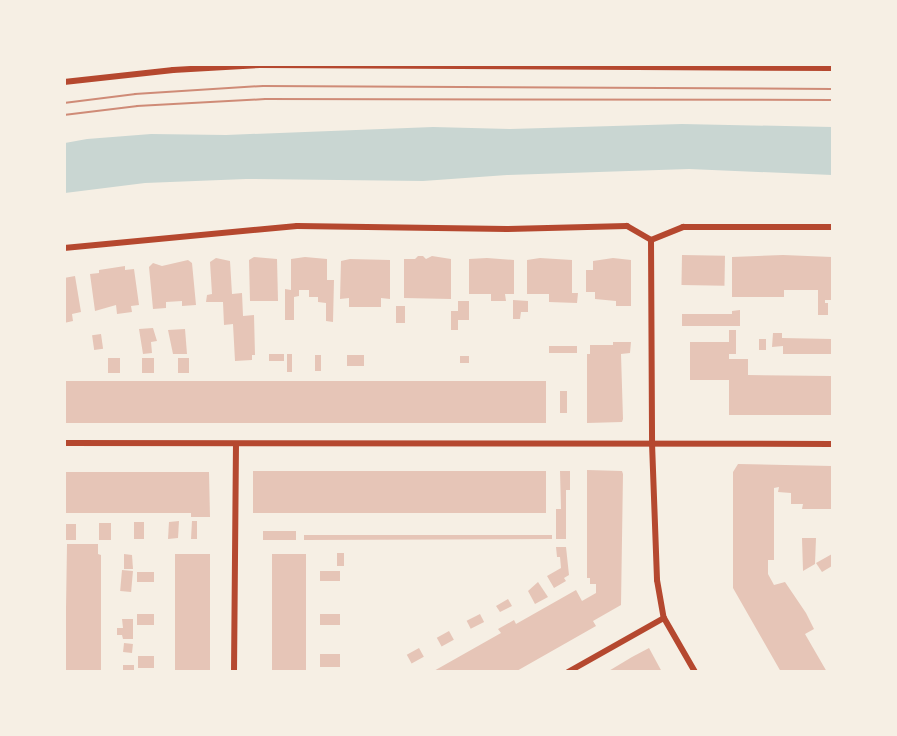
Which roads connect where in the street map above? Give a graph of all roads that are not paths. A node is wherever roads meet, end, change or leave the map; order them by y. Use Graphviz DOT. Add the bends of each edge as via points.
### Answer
graph roads {
  1 [pos="348,65"];
  2 [pos="667,66"];
  3 [pos="832,68"];
  4 [pos="64,82"];
  5 [pos="832,226"];
  6 [pos="651,240"];
  7 [pos="64,248"];
  8 [pos="64,443"];
  9 [pos="652,443"];
  10 [pos="832,444"];
  11 [pos="236,445"];
  12 [pos="664,618"];
  13 [pos="234,672"];
  14 [pos="568,672"];
  15 [pos="695,672"];
  1 -- 2 [label="street"];
  1 -- 4 [label="street" via="173,70"];
  2 -- 3 [label="street"];
  5 -- 6 [label="street" via="683,227"];
  6 -- 7 [label="street" via="627,226 297,226"];
  6 -- 9 [label="street"];
  8 -- 11 [label="street"];
  9 -- 10 [label="street"];
  9 -- 11 [label="street" via="408,441"];
  9 -- 12 [label="street" via="657,580"];
  11 -- 13 [label="street"];
  12 -- 14 [label="street"];
  12 -- 15 [label="street"];
}
